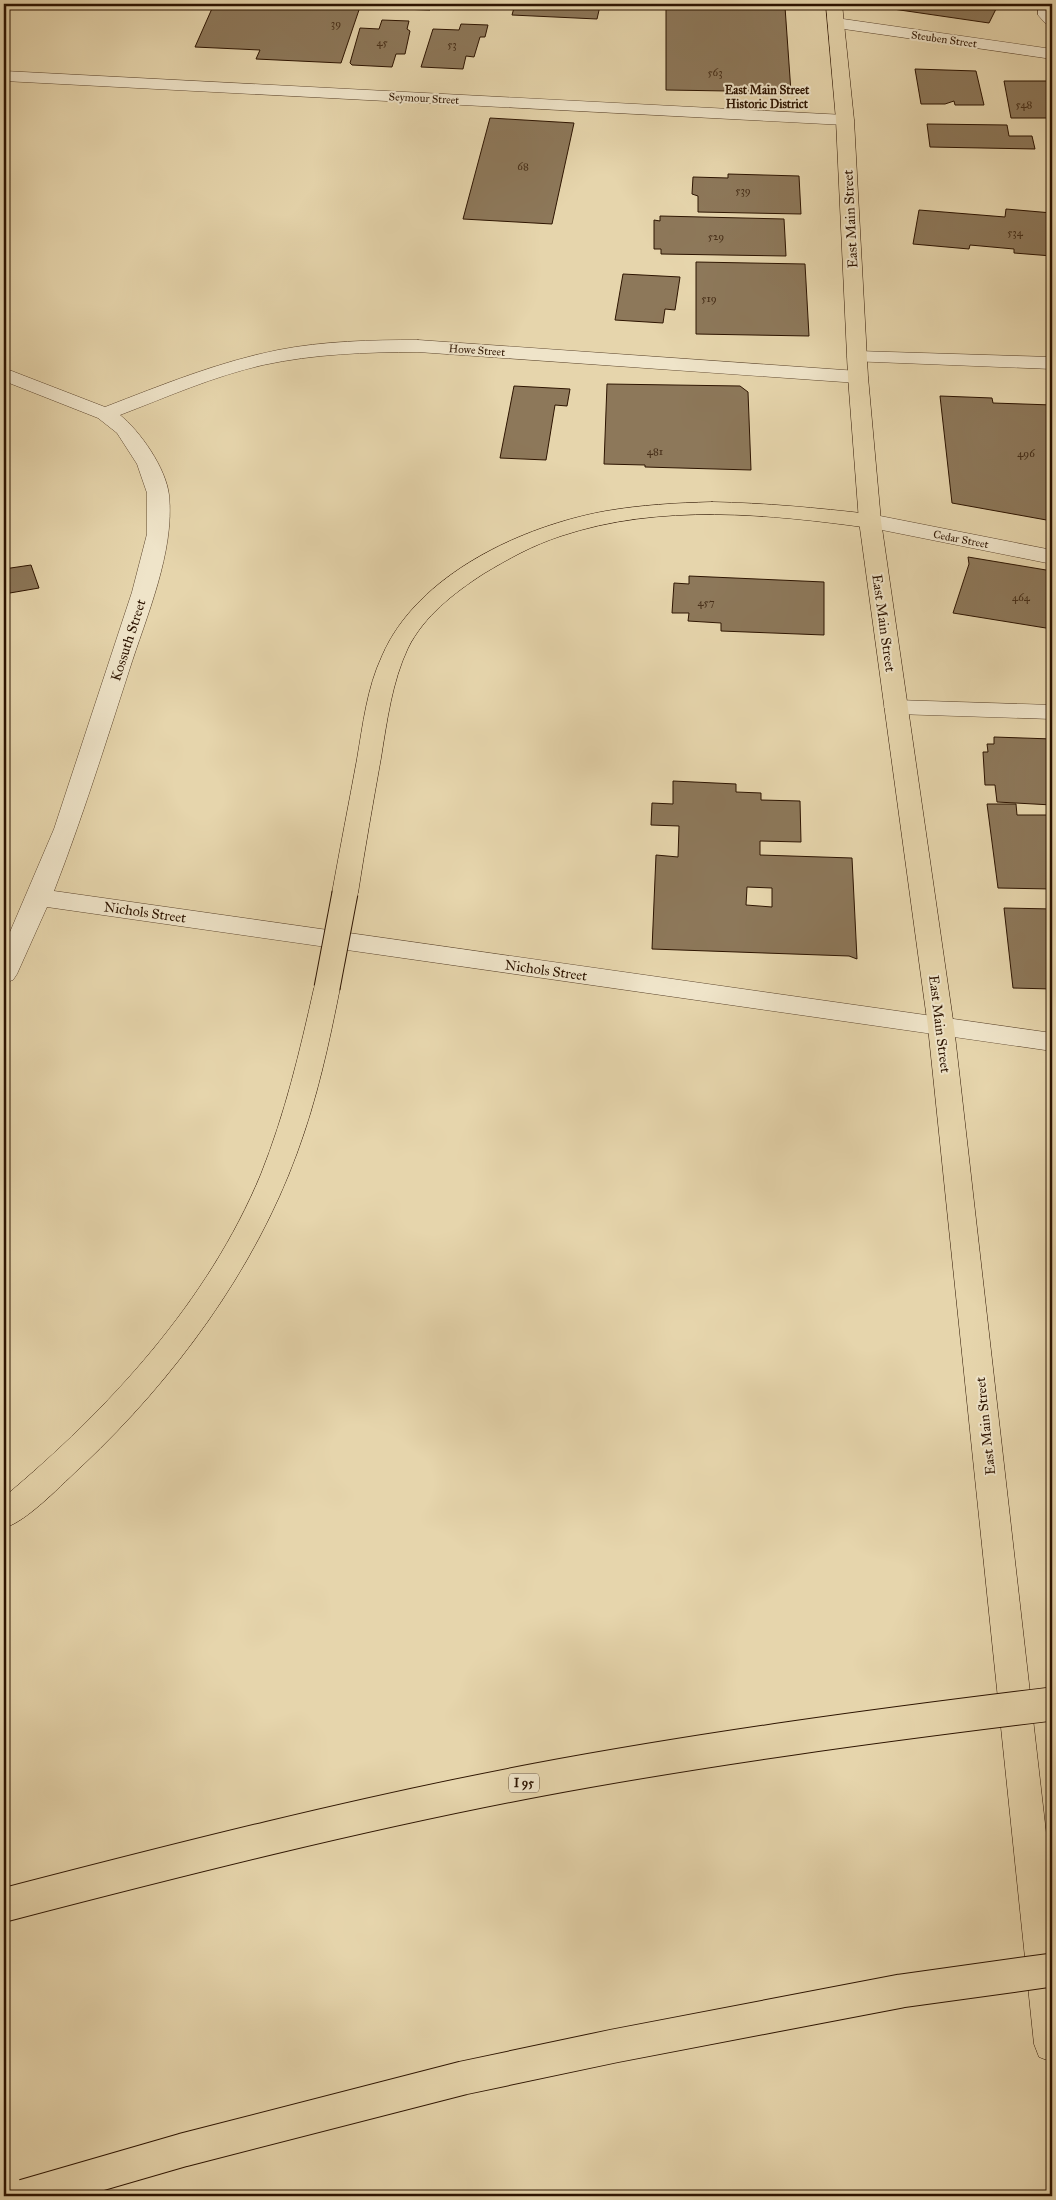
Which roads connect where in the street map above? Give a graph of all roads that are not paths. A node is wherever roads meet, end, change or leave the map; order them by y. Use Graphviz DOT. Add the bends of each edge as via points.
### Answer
graph roads {
  1 [pos="834,4"];
  2 [pos="1046,4"];
  3 [pos="1052,20"];
  4 [pos="836,24"];
  5 [pos="1052,54"];
  6 [pos="4,76"];
  7 [pos="845,120"];
  8 [pos="1052,363"];
  9 [pos="857,367"];
  10 [pos="4,374"];
  11 [pos="105,414"];
  12 [pos="870,521"];
  13 [pos="1052,557"];
  14 [pos="896,707"];
  15 [pos="1052,712"];
  16 [pos="40,896"];
  17 [pos="4,974"];
  18 [pos="941,1027"];
  19 [pos="1052,1042"];
  20 [pos="4,1516"];
  21 [pos="1052,1704"];
  22 [pos="4,1905"];
  23 [pos="1052,1970"];
  24 [pos="1052,2044"];
  25 [pos="24,2196"];
  1 -- 4 [label="main road, East Main Street"];
  2 -- 3 [label="street" via="1046,15"];
  4 -- 5 [label="street, Steuben Street"];
  4 -- 7 [label="main road, East Main Street"];
  6 -- 7 [label="street, Seymour Street"];
  7 -- 9 [label="main road, East Main Street"];
  8 -- 9 [label="street, Howe Street"];
  9 -- 11 [label="street, Howe Street" via="361,346 259,360 168,389"];
  9 -- 12 [label="main road, East Main Street"];
  10 -- 11 [label="street, Kossuth Street"];
  11 -- 16 [label="street, Kossuth Street" via="124,429 148,464 158,493 158,534 143,592 66,829"];
  12 -- 13 [label="street, Cedar Street"];
  12 -- 14 [label="main road, East Main Street"];
  12 -- 20 [label="main road, bridge" via="761,509 668,510 623,516 559,530 504,550 473,568 421,613 402,638 381,691 327,988 307,1076 274,1176 224,1273 154,1367 62,1466"];
  14 -- 15 [label="street"];
  14 -- 18 [label="main road, East Main Street"];
  16 -- 17 [label="street, Kossuth Street"];
  16 -- 18 [label="street, Nichols Street"];
  18 -- 19 [label="street, Nichols Street"];
  18 -- 24 [label="main road, East Main Street"];
  21 -- 22 [label="main road, I 95, bridge" via="802,1736 534,1781 260,1840"];
  23 -- 25 [label="main road, bridge" via="892,1993 472,2076 183,2150"];
}
